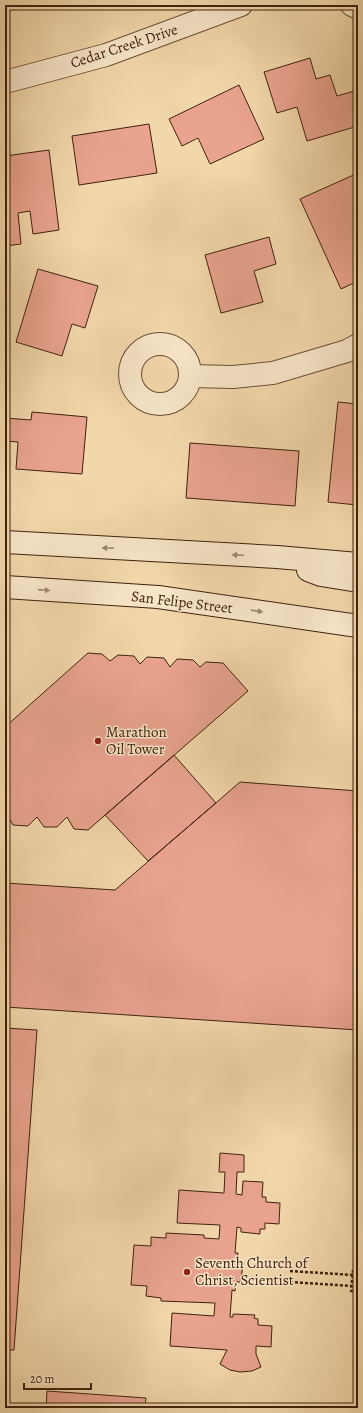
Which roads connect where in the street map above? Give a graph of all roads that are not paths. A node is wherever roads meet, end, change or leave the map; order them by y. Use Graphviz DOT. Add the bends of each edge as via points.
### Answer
graph roads {
  1 [pos="241,5"];
  2 [pos="352,5"];
  3 [pos="358,8"];
  4 [pos="5,82"];
  5 [pos="358,345"];
  6 [pos="191,376"];
  7 [pos="5,542"];
  8 [pos="277,557"];
  9 [pos="358,564"];
  10 [pos="358,581"];
  11 [pos="5,587"];
  12 [pos="358,626"];
  1 -- 4 [label="main road, Cedar Creek Drive" via="106,55"];
  2 -- 3 [label="main road"];
  5 -- 6 [label="main road" via="273,373"];
  8 -- 7 [label="main road, one-way"];
  8 -- 9 [label="main road"];
  8 -- 10 [label="main road" via="321,575"];
  11 -- 12 [label="main road, San Felipe Street, one-way" via="158,597"];
}
